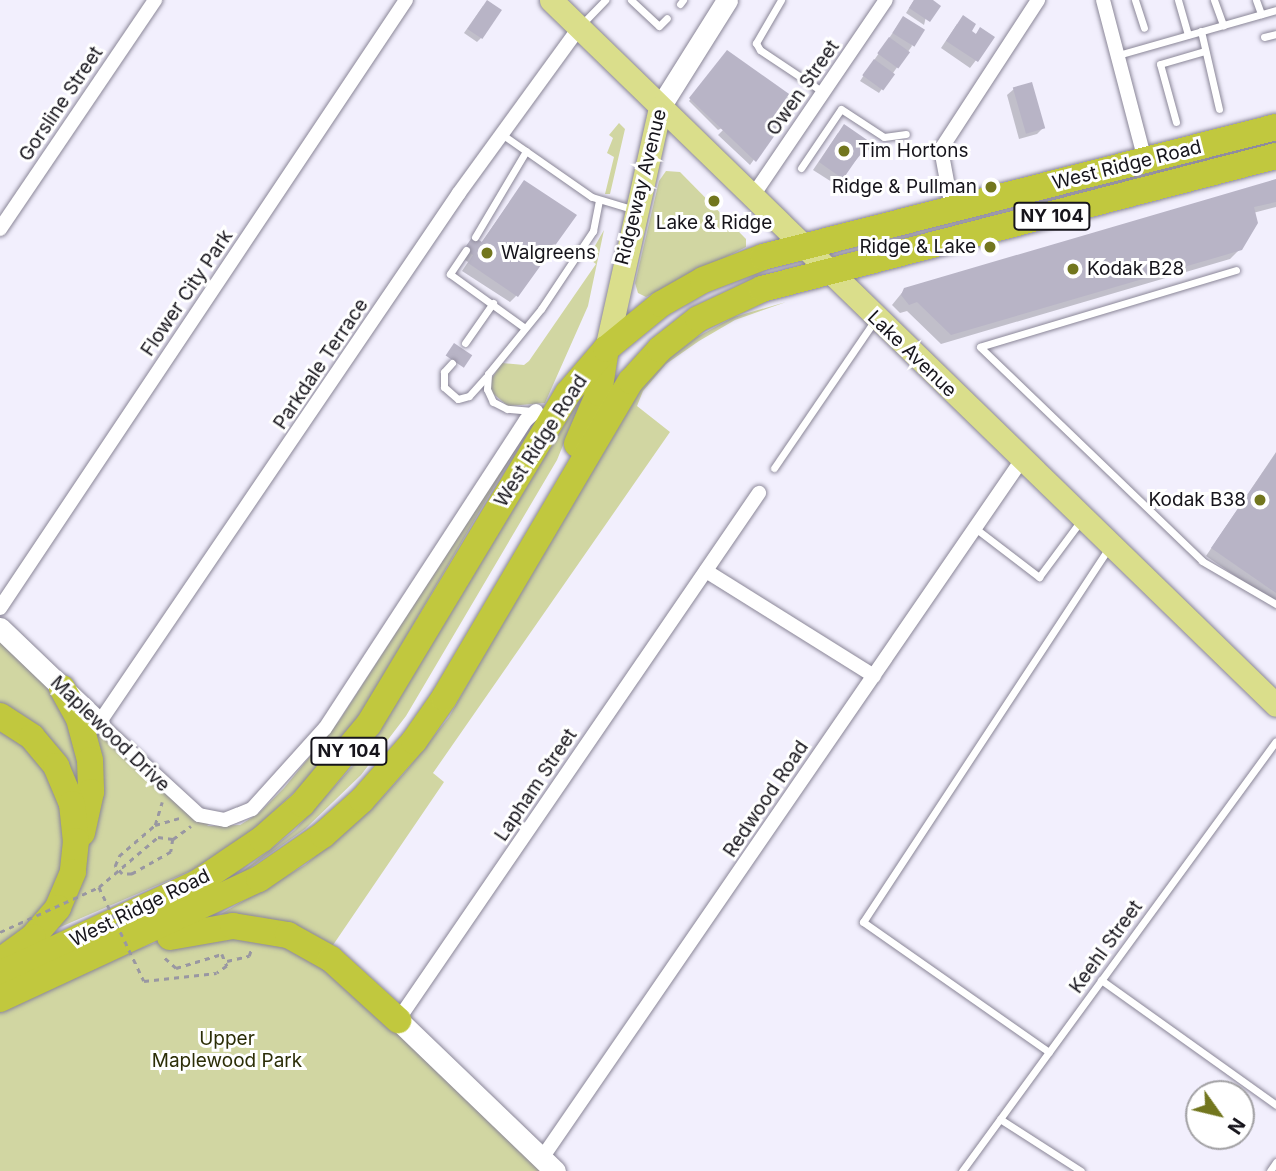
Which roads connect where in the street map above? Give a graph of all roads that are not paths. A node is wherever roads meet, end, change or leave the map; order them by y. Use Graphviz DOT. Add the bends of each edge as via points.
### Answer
graph roads {
  1 [pos="155,0"];
  2 [pos="406,0"];
  3 [pos="551,0"];
  4 [pos="605,0"];
  5 [pos="632,0"];
  6 [pos="727,0"];
  7 [pos="781,0"];
  8 [pos="886,0"];
  9 [pos="1038,0"];
  10 [pos="1102,0"];
  11 [pos="1135,0"];
  12 [pos="1178,0"];
  13 [pos="1214,0"];
  14 [pos="1255,0"];
  15 [pos="656,8"];
  16 [pos="1276,10"];
  17 [pos="1261,14"];
  18 [pos="648,16"];
  19 [pos="667,18"];
  20 [pos="1223,25"];
  21 [pos="579,28"];
  22 [pos="1143,28"];
  23 [pos="1201,32"];
  24 [pos="1276,34"];
  25 [pos="1188,35"];
  26 [pos="1264,37"];
  27 [pos="1205,51"];
  28 [pos="1117,55"];
  29 [pos="823,92"];
  30 [pos="660,107"];
  31 [pos="1219,109"];
  32 [pos="1176,122"];
  33 [pos="1276,127"];
  34 [pos="906,134"];
  35 [pos="503,135"];
  36 [pos="526,151"];
  37 [pos="1276,156"];
  38 [pos="1145,160"];
  39 [pos="801,168"];
  40 [pos="1152,190"];
  41 [pos="751,197"];
  42 [pos="599,201"];
  43 [pos="952,208"];
  44 [pos="635,210"];
  45 [pos="0,229"];
  46 [pos="475,237"];
  47 [pos="802,247"];
  48 [pos="466,250"];
  49 [pos="1236,270"];
  50 [pos="828,272"];
  51 [pos="493,303"];
  52 [pos="876,319"];
  53 [pos="525,328"];
  54 [pos="465,343"];
  55 [pos="606,349"];
  56 [pos="452,363"];
  57 [pos="488,374"];
  58 [pos="568,393"];
  59 [pos="537,411"];
  60 [pos="1021,461"];
  61 [pos="774,468"];
  62 [pos="759,493"];
  63 [pos="1083,519"];
  64 [pos="975,528"];
  65 [pos="1111,545"];
  66 [pos="522,563"];
  67 [pos="706,571"];
  68 [pos="1276,604"];
  69 [pos="0,608"];
  70 [pos="0,628"];
  71 [pos="874,676"];
  72 [pos="62,688"];
  73 [pos="1276,705"];
  74 [pos="0,716"];
  75 [pos="99,723"];
  76 [pos="1276,741"];
  77 [pos="230,820"];
  78 [pos="73,873"];
  79 [pos="0,961"];
  80 [pos="1101,980"];
  81 [pos="7,988"];
  82 [pos="398,1020"];
  83 [pos="1049,1052"];
  84 [pos="1276,1105"];
  85 [pos="1000,1119"];
  86 [pos="1276,1162"];
  87 [pos="548,1164"];
  88 [pos="962,1171"];
  89 [pos="1081,1171"];
  90 [pos="1270,1171"];
  1 -- 45 [label="street, Gorsline Street"];
  2 -- 69 [label="street, Flower City Park"];
  3 -- 21 [label="main road, Lake Avenue"];
  4 -- 21 [label="lane"];
  5 -- 18 [label="lane"];
  6 -- 30 [label="street, Ridgeway Avenue"];
  7 -- 29 [label="lane" via="756,43"];
  8 -- 29 [label="street, Owen Street"];
  9 -- 43 [label="street" via="941,149"];
  10 -- 28 [label="street"];
  11 -- 22 [label="lane"];
  12 -- 25 [label="lane"];
  13 -- 20 [label="lane"];
  14 -- 17 [label="lane"];
  15 -- 18 [label="lane"];
  16 -- 17 [label="lane"];
  17 -- 20 [label="lane"];
  18 -- 19 [label="lane" via="659,26"];
  20 -- 23 [label="lane"];
  21 -- 30 [label="main road, Lake Avenue"];
  21 -- 35 [label="street, Parkdale Terrace"];
  23 -- 25 [label="lane"];
  23 -- 27 [label="lane"];
  24 -- 26 [label="lane"];
  25 -- 28 [label="lane"];
  27 -- 31 [label="lane"];
  27 -- 32 [label="lane" via="1160,64"];
  28 -- 38 [label="street"];
  29 -- 41 [label="street, Owen Street"];
  30 -- 41 [label="main road, Lake Avenue"];
  30 -- 44 [label="main road, Ridgeway Avenue"];
  33 -- 38 [label="highway, West Ridge Road / NY 104"];
  34 -- 39 [label="lane" via="884,137 841,109"];
  35 -- 36 [label="lane"];
  35 -- 75 [label="street, Parkdale Terrace"];
  36 -- 42 [label="lane"];
  36 -- 46 [label="lane"];
  37 -- 40 [label="highway, West Ridge Road / NY 104"];
  38 -- 40 [label="street"];
  38 -- 43 [label="highway, West Ridge Road / NY 104"];
  40 -- 50 [label="highway, West Ridge Road / NY 104"];
  41 -- 47 [label="main road, Lake Avenue"];
  42 -- 44 [label="lane"];
  42 -- 53 [label="lane" via="593,231"];
  43 -- 47 [label="highway, West Ridge Road / NY 104"];
  44 -- 55 [label="main road, Ridgeway Avenue"];
  47 -- 50 [label="main road, Lake Avenue"];
  47 -- 55 [label="highway, West Ridge Road / NY 104" via="747,262 693,285"];
  48 -- 51 [label="lane" via="450,274"];
  49 -- 68 [label="lane" via="980,347 1202,561"];
  50 -- 52 [label="main road, Lake Avenue"];
  50 -- 66 [label="highway, West Ridge Road / NY 104" via="729,302 660,349 625,390"];
  51 -- 53 [label="lane"];
  51 -- 54 [label="lane"];
  52 -- 60 [label="main road, Lake Avenue"];
  52 -- 61 [label="lane"];
  53 -- 57 [label="lane"];
  55 -- 58 [label="highway, West Ridge Road / NY 104"];
  55 -- 66 [label="highway" via="599,393"];
  56 -- 57 [label="lane" via="444,372 444,387 458,399 476,390"];
  57 -- 59 [label="lane" via="488,394 497,405"];
  58 -- 59 [label="highway"];
  58 -- 81 [label="highway, West Ridge Road / NY 104" via="369,724 302,804 262,839 197,883"];
  59 -- 77 [label="street, West Ridge Road" via="526,420 316,740 258,804"];
  60 -- 63 [label="main road, Lake Avenue"];
  60 -- 64 [label="street, Redwood Road"];
  62 -- 67 [label="street, Lapham Street"];
  63 -- 64 [label="lane" via="1039,577"];
  63 -- 65 [label="main road, Lake Avenue"];
  64 -- 71 [label="street, Redwood Road"];
  65 -- 73 [label="main road, Lake Avenue"];
  65 -- 83 [label="lane" via="863,922"];
  66 -- 81 [label="highway, West Ridge Road / NY 104" via="430,720 398,762 344,817 236,892"];
  67 -- 71 [label="street"];
  67 -- 82 [label="street, Lapham Street"];
  70 -- 72 [label="street, Maplewood Drive"];
  71 -- 87 [label="street, Redwood Road"];
  72 -- 75 [label="street, Maplewood Drive"];
  72 -- 78 [label="highway" via="82,727 91,776"];
  74 -- 78 [label="highway" via="37,743 63,778 75,827"];
  75 -- 77 [label="street, Maplewood Drive" via="190,809 209,819"];
  76 -- 80 [label="lane, Keehl Street"];
  78 -- 79 [label="highway" via="47,923"];
  80 -- 83 [label="lane, Keehl Street"];
  80 -- 84 [label="lane"];
  81 -- 82 [label="highway" via="190,931 252,927 288,935 322,953"];
  82 -- 87 [label="street"];
  83 -- 85 [label="lane, Keehl Street"];
  85 -- 88 [label="lane, Keehl Street"];
  85 -- 89 [label="lane"];
  86 -- 90 [label="lane"];
}
